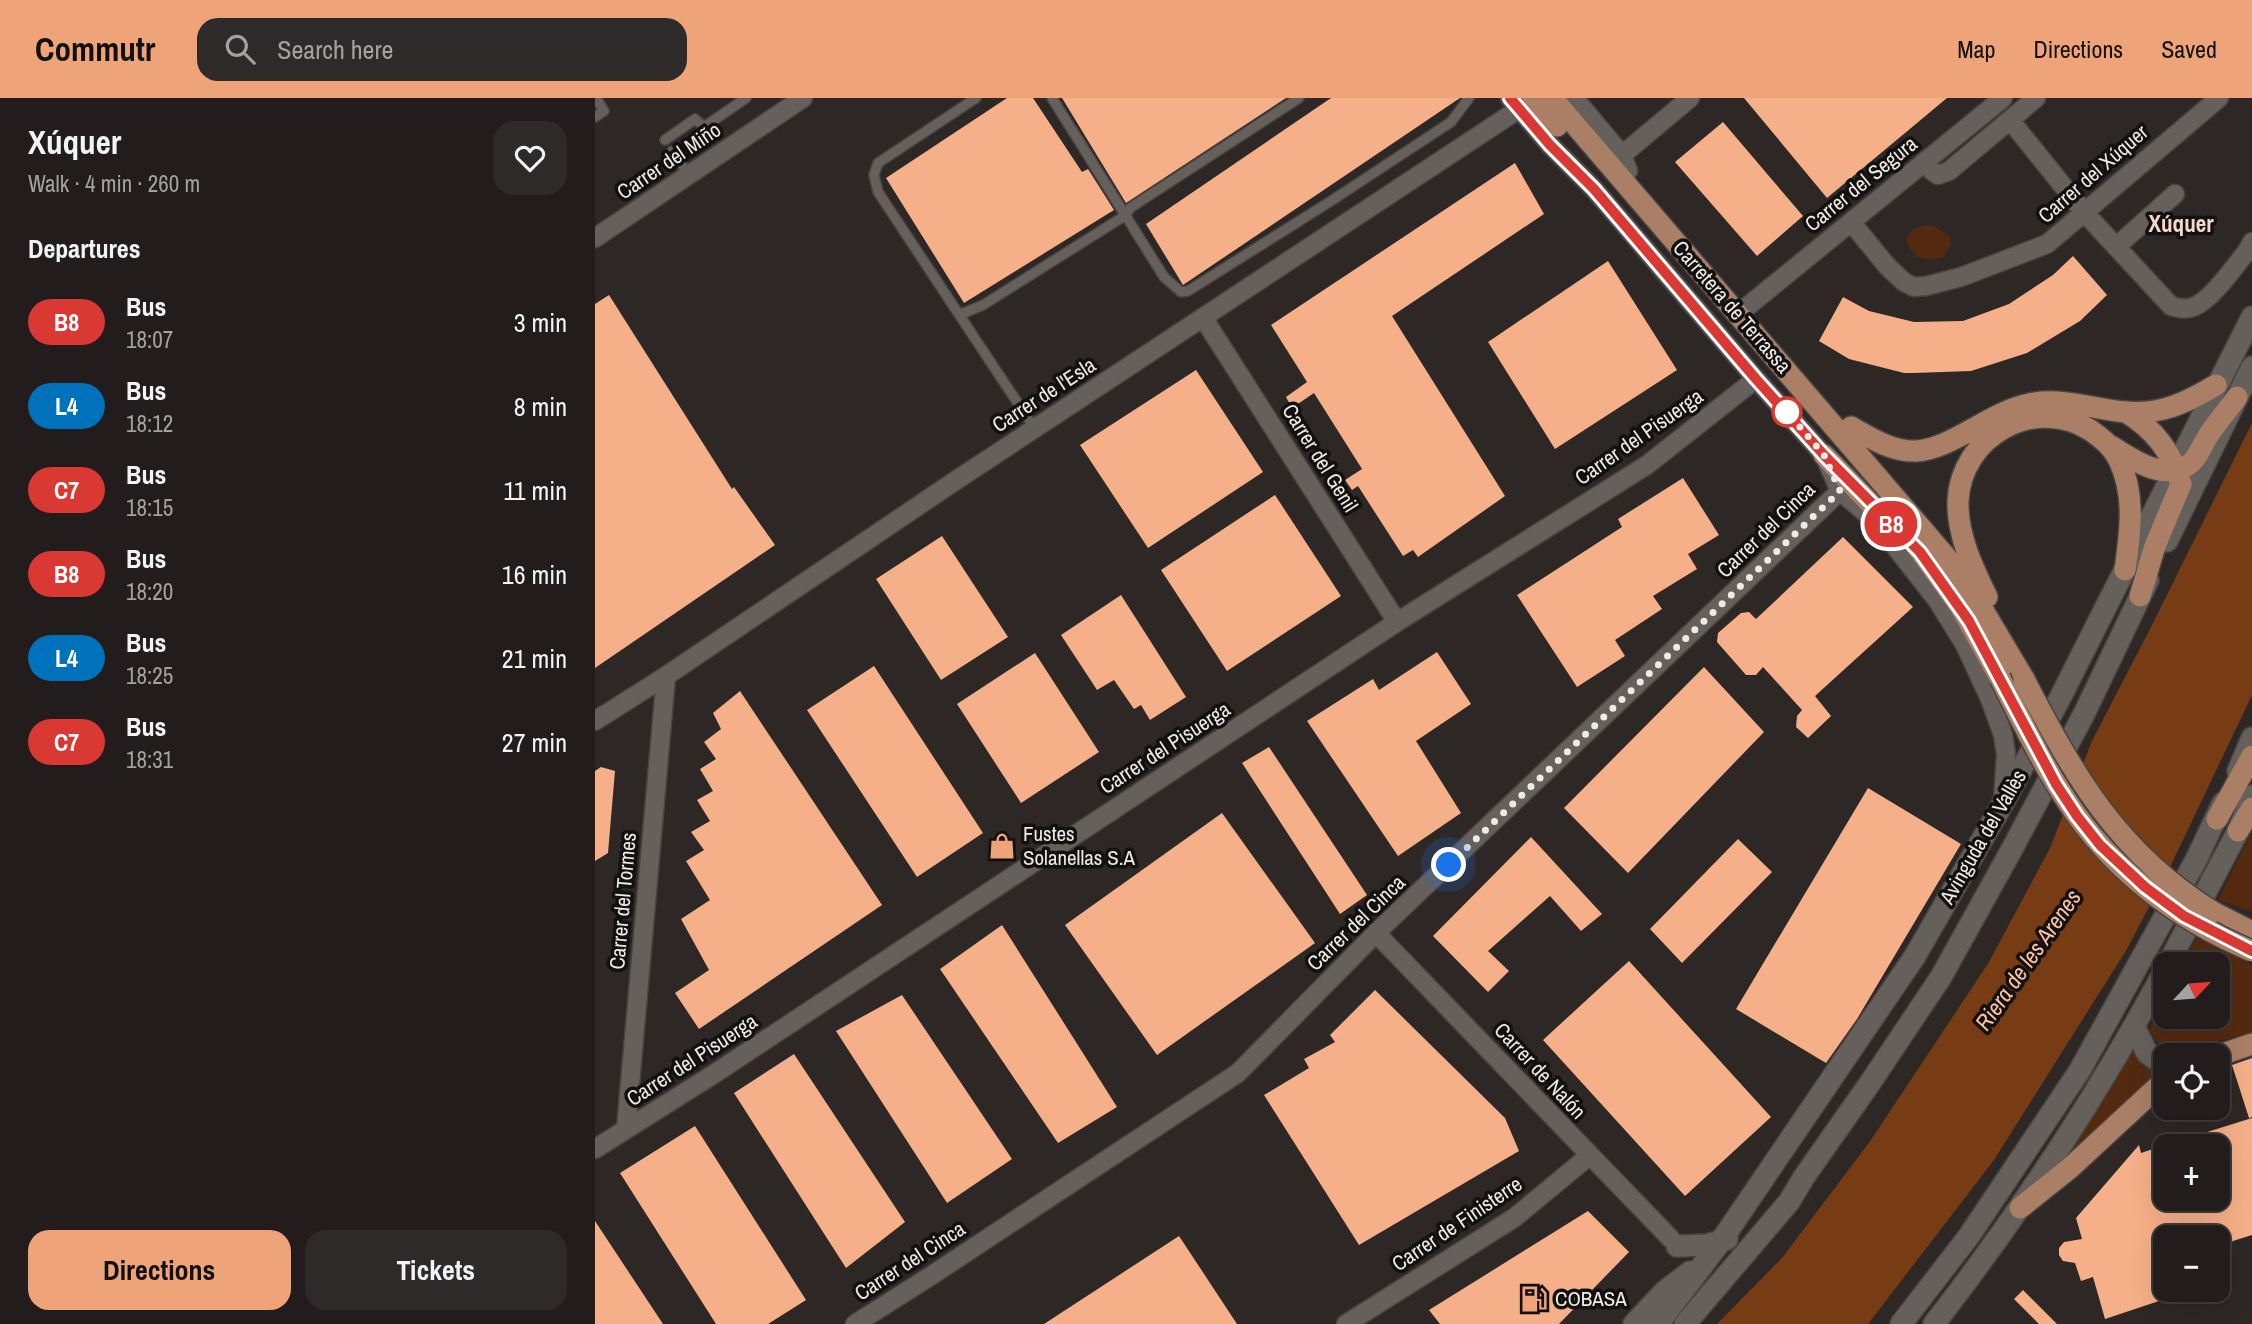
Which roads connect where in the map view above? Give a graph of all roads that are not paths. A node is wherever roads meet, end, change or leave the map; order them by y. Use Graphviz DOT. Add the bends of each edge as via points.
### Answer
graph roads {
  1 [pos="596,98"];
  2 [pos="746,98"];
  3 [pos="803,98"];
  4 [pos="976,98"];
  5 [pos="1052,98"];
  6 [pos="1299,98"];
  7 [pos="1469,98"];
  8 [pos="1574,98"];
  9 [pos="1690,98"];
  10 [pos="2003,98"];
  11 [pos="2036,98"];
  12 [pos="2219,98"];
  13 [pos="1531,102"];
  14 [pos="595,117"];
  15 [pos="2010,120"];
  16 [pos="1583,135"];
  17 [pos="665,140"];
  18 [pos="672,151"];
  19 [pos="1924,162"];
  20 [pos="1625,163"];
  21 [pos="688,175"];
  22 [pos="2175,194"];
  23 [pos="2084,212"];
  24 [pos="1126,215"];
  25 [pos="1851,222"];
  26 [pos="595,238"];
  27 [pos="2252,242"];
  28 [pos="2116,247"];
  29 [pos="1748,306"];
  30 [pos="958,313"];
  31 [pos="2252,317"];
  32 [pos="1204,319"];
  33 [pos="2252,367"];
  34 [pos="1756,379"];
  35 [pos="2216,385"];
  36 [pos="2237,397"];
  37 [pos="2126,412"];
  38 [pos="1851,427"];
  39 [pos="1035,429"];
  40 [pos="2110,445"];
  41 [pos="1824,455"];
  42 [pos="2175,469"];
  43 [pos="1840,491"];
  44 [pos="1920,552"];
  45 [pos="1946,557"];
  46 [pos="2125,570"];
  47 [pos="2140,596"];
  48 [pos="1397,622"];
  49 [pos="666,676"];
  50 [pos="2024,679"];
  51 [pos="595,721"];
  52 [pos="2252,738"];
  53 [pos="2252,757"];
  54 [pos="2252,796"];
  55 [pos="2002,805"];
  56 [pos="2252,808"];
  57 [pos="2217,819"];
  58 [pos="2238,831"];
  59 [pos="2213,912"];
  60 [pos="2252,921"];
  61 [pos="2252,932"];
  62 [pos="1376,933"];
  63 [pos="2252,951"];
  64 [pos="2174,952"];
  65 [pos="2153,993"];
  66 [pos="2135,1028"];
  67 [pos="2252,1044"];
  68 [pos="2230,1052"];
  69 [pos="2153,1057"];
  70 [pos="2153,1091"];
  71 [pos="626,1129"];
  72 [pos="595,1149"];
  73 [pos="1589,1156"];
  74 [pos="1804,1177"];
  75 [pos="2020,1208"];
  76 [pos="1721,1241"];
  77 [pos="1674,1243"];
  78 [pos="1683,1283"];
  79 [pos="855,1324"];
  80 [pos="1346,1324"];
  81 [pos="1634,1324"];
  82 [pos="1658,1324"];
  83 [pos="1685,1324"];
  84 [pos="1901,1324"];
  85 [pos="1934,1324"];
  1 -- 14 [label="lane" via="604,111"];
  2 -- 17 [label="lane" via="704,127 695,120"];
  3 -- 21 [label="street, Carrer del Miño"];
  4 -- 30 [label="lane" via="878,163 874,175 878,192"];
  5 -- 24 [label="lane"];
  6 -- 24 [label="lane" via="1130,208"];
  7 -- 24 [label="lane" via="1451,122 1188,291 1181,292 1164,277"];
  8 -- 20 [label="street"];
  9 -- 20 [label="street"];
  10 -- 19 [label="street, Carrer del Segura"];
  11 -- 15 [label="street"];
  12 -- 23 [label="street, Carrer del Xúquer"];
  13 -- 16 [label="main road, Carretera de Terrassa"];
  13 -- 32 [label="street, Carrer de l'Esla"];
  13 -- 34 [label="street" via="1594,189"];
  13 -- 44 [label="main road, Carretera de Terrassa" via="1899,520"];
  15 -- 19 [label="street" via="1949,171 1938,175"];
  15 -- 23 [label="street"];
  16 -- 20 [label="main road"];
  16 -- 45 [label="main road, Carretera de Terrassa"];
  18 -- 21 [label="lane"];
  19 -- 25 [label="street, Carrer del Segura"];
  20 -- 29 [label="main road"];
  21 -- 26 [label="street, Carrer del Miño"];
  22 -- 28 [label="street"];
  23 -- 25 [label="street, Carrer del Xúquer" via="2037,249 1938,284 1914,287 1887,266"];
  23 -- 28 [label="street"];
  24 -- 30 [label="lane" via="983,305"];
  25 -- 29 [label="street, Carrer del Segura"];
  27 -- 28 [label="street" via="2207,298 2184,309 2171,306"];
  29 -- 38 [label="main road"];
  30 -- 39 [label="lane"];
  31 -- 35 [label="main road, Avinguda del Vallès"];
  32 -- 39 [label="street, Carrer de l'Esla"];
  32 -- 48 [label="street, Carrer del Genil"];
  33 -- 36 [label="main road, Avinguda del Vallès"];
  34 -- 41 [label="street"];
  34 -- 48 [label="street, Carrer del Pisuerga" via="1647,465"];
  35 -- 37 [label="main road" via="2179,406"];
  35 -- 42 [label="main road, Avinguda del Vallès"];
  36 -- 42 [label="main road" via="2192,462"];
  36 -- 47 [label="main road, Avinguda del Vallès"];
  37 -- 38 [label="main road" via="2056,401 2030,404 1986,420 1941,445 1917,451 1889,446"];
  37 -- 42 [label="main road" via="2161,440"];
  38 -- 45 [label="main road" via="1917,508"];
  39 -- 49 [label="street, Carrer de l'Esla"];
  40 -- 42 [label="main road" via="2145,466"];
  40 -- 46 [label="main road" via="2130,498"];
  40 -- 50 [label="main road" via="2073,421 2034,417 1995,432 1965,471 1958,502 1962,536"];
  41 -- 43 [label="street"];
  41 -- 44 [label="main road"];
  42 -- 46 [label="main road, Avinguda del Vallès"];
  42 -- 47 [label="main road" via="2181,484"];
  43 -- 55 [label="street" via="1867,514 1913,568 1965,645 2003,735"];
  43 -- 62 [label="street, Carrer del Cinca"];
  44 -- 63 [label="main road, Carretera de Terrassa, bridge" via="1959,606 2056,784 2100,845 2184,916"];
  45 -- 50 [label="main road, Carretera de Terrassa"];
  46 -- 55 [label="main road, Avinguda del Vallès"];
  47 -- 74 [label="main road, Avinguda del Vallès" via="2077,726 1941,977"];
  48 -- 71 [label="street, Carrer del Pisuerga"];
  49 -- 51 [label="street, Carrer de l'Esla"];
  49 -- 71 [label="street, Carrer del Tormes"];
  50 -- 59 [label="main road, Carretera de Terrassa, bridge" via="2073,770 2111,823 2160,874"];
  52 -- 57 [label="main road"];
  53 -- 57 [label="main road"];
  54 -- 58 [label="main road"];
  55 -- 76 [label="main road, Avinguda del Vallès" via="1915,956"];
  56 -- 58 [label="main road"];
  57 -- 84 [label="main road" via="2080,1070 1969,1236"];
  58 -- 64 [label="main road"];
  59 -- 60 [label="main road"];
  59 -- 61 [label="main road, Carretera de Terrassa"];
  62 -- 73 [label="street, Carrer de Nalón"];
  62 -- 79 [label="street, Carrer del Cinca" via="1238,1073"];
  65 -- 66 [label="main road"];
  66 -- 69 [label="main road"];
  66 -- 75 [label="main road"];
  67 -- 68 [label="main road"];
  70 -- 75 [label="main road"];
  71 -- 72 [label="street, Carrer del Pisuerga"];
  73 -- 77 [label="street, Carrer de Nalón"];
  73 -- 80 [label="street, Carrer de Finisterre" via="1514,1218"];
  74 -- 76 [label="main road" via="1754,1224"];
  74 -- 83 [label="main road, Avinguda del Vallès" via="1789,1202"];
  75 -- 85 [label="main road"];
  76 -- 77 [label="main road"];
  76 -- 78 [label="main road, Avinguda del Vallès"];
  77 -- 78 [label="main road"];
  78 -- 81 [label="main road" via="1665,1291"];
  78 -- 82 [label="main road"];
}
